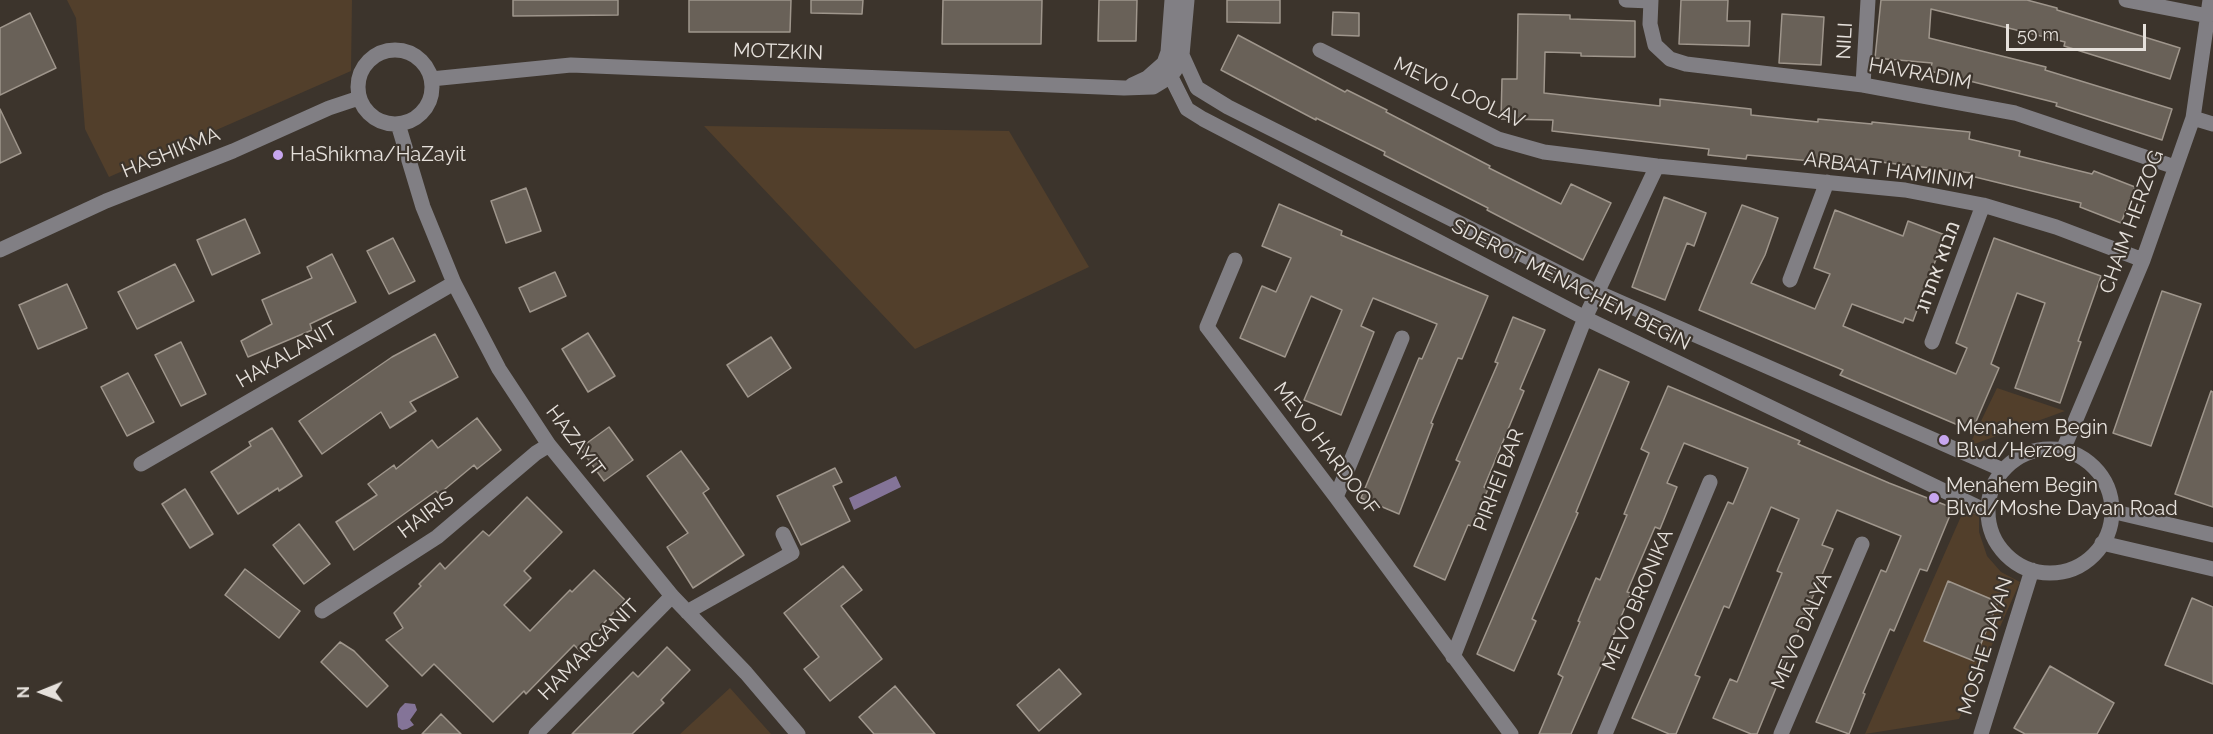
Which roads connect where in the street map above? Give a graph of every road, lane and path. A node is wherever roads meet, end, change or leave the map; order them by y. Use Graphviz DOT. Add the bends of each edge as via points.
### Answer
graph roads {
  1 [pos="1172,0"];
  2 [pos="1186,0"];
  3 [pos="1626,0"];
  4 [pos="1651,0"];
  5 [pos="1868,0"];
  6 [pos="2126,0"];
  7 [pos="2210,0"];
  8 [pos="2208,16"];
  9 [pos="1320,50"];
  10 [pos="1182,55"];
  11 [pos="1168,70"];
  12 [pos="431,79"];
  13 [pos="1863,85"];
  14 [pos="359,98"];
  15 [pos="2193,117"];
  16 [pos="398,124"];
  17 [pos="2213,124"];
  18 [pos="1657,166"];
  19 [pos="2175,167"];
  20 [pos="1827,182"];
  21 [pos="1983,205"];
  22 [pos="0,250"];
  23 [pos="1235,260"];
  24 [pos="2143,260"];
  25 [pos="1790,280"];
  26 [pos="454,283"];
  27 [pos="1597,292"];
  28 [pos="1585,318"];
  29 [pos="1402,338"];
  30 [pos="1932,342"];
  31 [pos="549,445"];
  32 [pos="2063,450"];
  33 [pos="141,464"];
  34 [pos="2002,470"];
  35 [pos="1710,482"];
  36 [pos="1336,497"];
  37 [pos="2111,511"];
  38 [pos="1988,512"];
  39 [pos="783,534"];
  40 [pos="2213,535"];
  41 [pos="2102,543"];
  42 [pos="1862,544"];
  43 [pos="2213,569"];
  44 [pos="2032,570"];
  45 [pos="672,596"];
  46 [pos="322,611"];
  47 [pos="687,612"];
  48 [pos="1453,657"];
  49 [pos="536,734"];
  50 [pos="798,734"];
  51 [pos="1511,734"];
  52 [pos="1605,734"];
  53 [pos="1781,734"];
  54 [pos="1981,734"];
  1 -- 11 [label="street"];
  2 -- 10 [label="street"];
  3 -- 4 [label="street"];
  4 -- 13 [label="street, HAVRADIM" via="1650,24 1655,45 1670,58"];
  5 -- 13 [label="street, NILI"];
  6 -- 8 [label="street"];
  7 -- 8 [label="street, CHAIM HERZOG"];
  8 -- 15 [label="street, CHAIM HERZOG"];
  9 -- 18 [label="street, MEVO LOOLAV" via="1498,139 1544,152"];
  10 -- 11 [label="street" via="1178,66"];
  10 -- 27 [label="street, SDEROT MENACHEM BEGIN" via="1197,88 1207,95"];
  11 -- 12 [label="street, MOTZKIN" via="1124,88 571,64"];
  11 -- 28 [label="street, SDEROT MENACHEM BEGIN" via="1187,109 1203,119"];
  12 -- 14 [label="street" via="418,57 407,51 384,50 361,69"];
  12 -- 16 [label="street" via="432,92 425,108 415,119"];
  13 -- 19 [label="street, HAVRADIM" via="2015,113"];
  14 -- 16 [label="street" via="369,114 381,122"];
  14 -- 22 [label="street, HASHIKMA" via="106,201"];
  15 -- 17 [label="street"];
  15 -- 19 [label="street, CHAIM HERZOG"];
  16 -- 26 [label="street, HAZAYIT" via="423,207"];
  18 -- 20 [label="street, ARBAAT HAMINIM"];
  18 -- 27 [label="street, PIRHEI BAR"];
  19 -- 24 [label="street, CHAIM HERZOG"];
  20 -- 21 [label="street, ARBAAT HAMINIM" via="1905,190"];
  20 -- 25 [label="street"];
  21 -- 24 [label="street, ARBAAT HAMINIM" via="2056,226"];
  21 -- 30 [label="street, מבוא אתרוג"];
  23 -- 36 [label="street, MEVO HARDOOF" via="1207,327"];
  24 -- 32 [label="street, CHAIM HERZOG"];
  26 -- 31 [label="street, HAZAYIT" via="500,369"];
  26 -- 33 [label="street, HAKALANIT"];
  27 -- 28 [label="street, PIRHEI BAR"];
  27 -- 34 [label="street, SDEROT MENACHEM BEGIN"];
  28 -- 38 [label="street, SDEROT MENACHEM BEGIN"];
  28 -- 48 [label="street, PIRHEI BAR"];
  29 -- 36 [label="street"];
  31 -- 45 [label="street, HAZAYIT"];
  31 -- 46 [label="street, HAIRIS" via="437,537"];
  32 -- 34 [label="street" via="2030,451"];
  32 -- 37 [label="street" via="2082,458 2098,472 2108,490"];
  34 -- 38 [label="street" via="1994,484"];
  35 -- 52 [label="street, MEVO BRONIKA"];
  36 -- 48 [label="street, MEVO HARDOOF"];
  37 -- 40 [label="street"];
  37 -- 41 [label="street"];
  38 -- 44 [label="street" via="1992,534 2001,549 2013,561"];
  39 -- 47 [label="street" via="792,553"];
  41 -- 43 [label="street"];
  41 -- 44 [label="street" via="2078,566 2062,572"];
  42 -- 53 [label="street, MEVO DALYA"];
  44 -- 54 [label="street, MOSHE DAYAN"];
  45 -- 47 [label="street, HAZAYIT"];
  45 -- 49 [label="street, HAMARGANIT"];
  47 -- 50 [label="street, HAZAYIT"];
  48 -- 51 [label="street, MEVO HARDOOF"];
}
